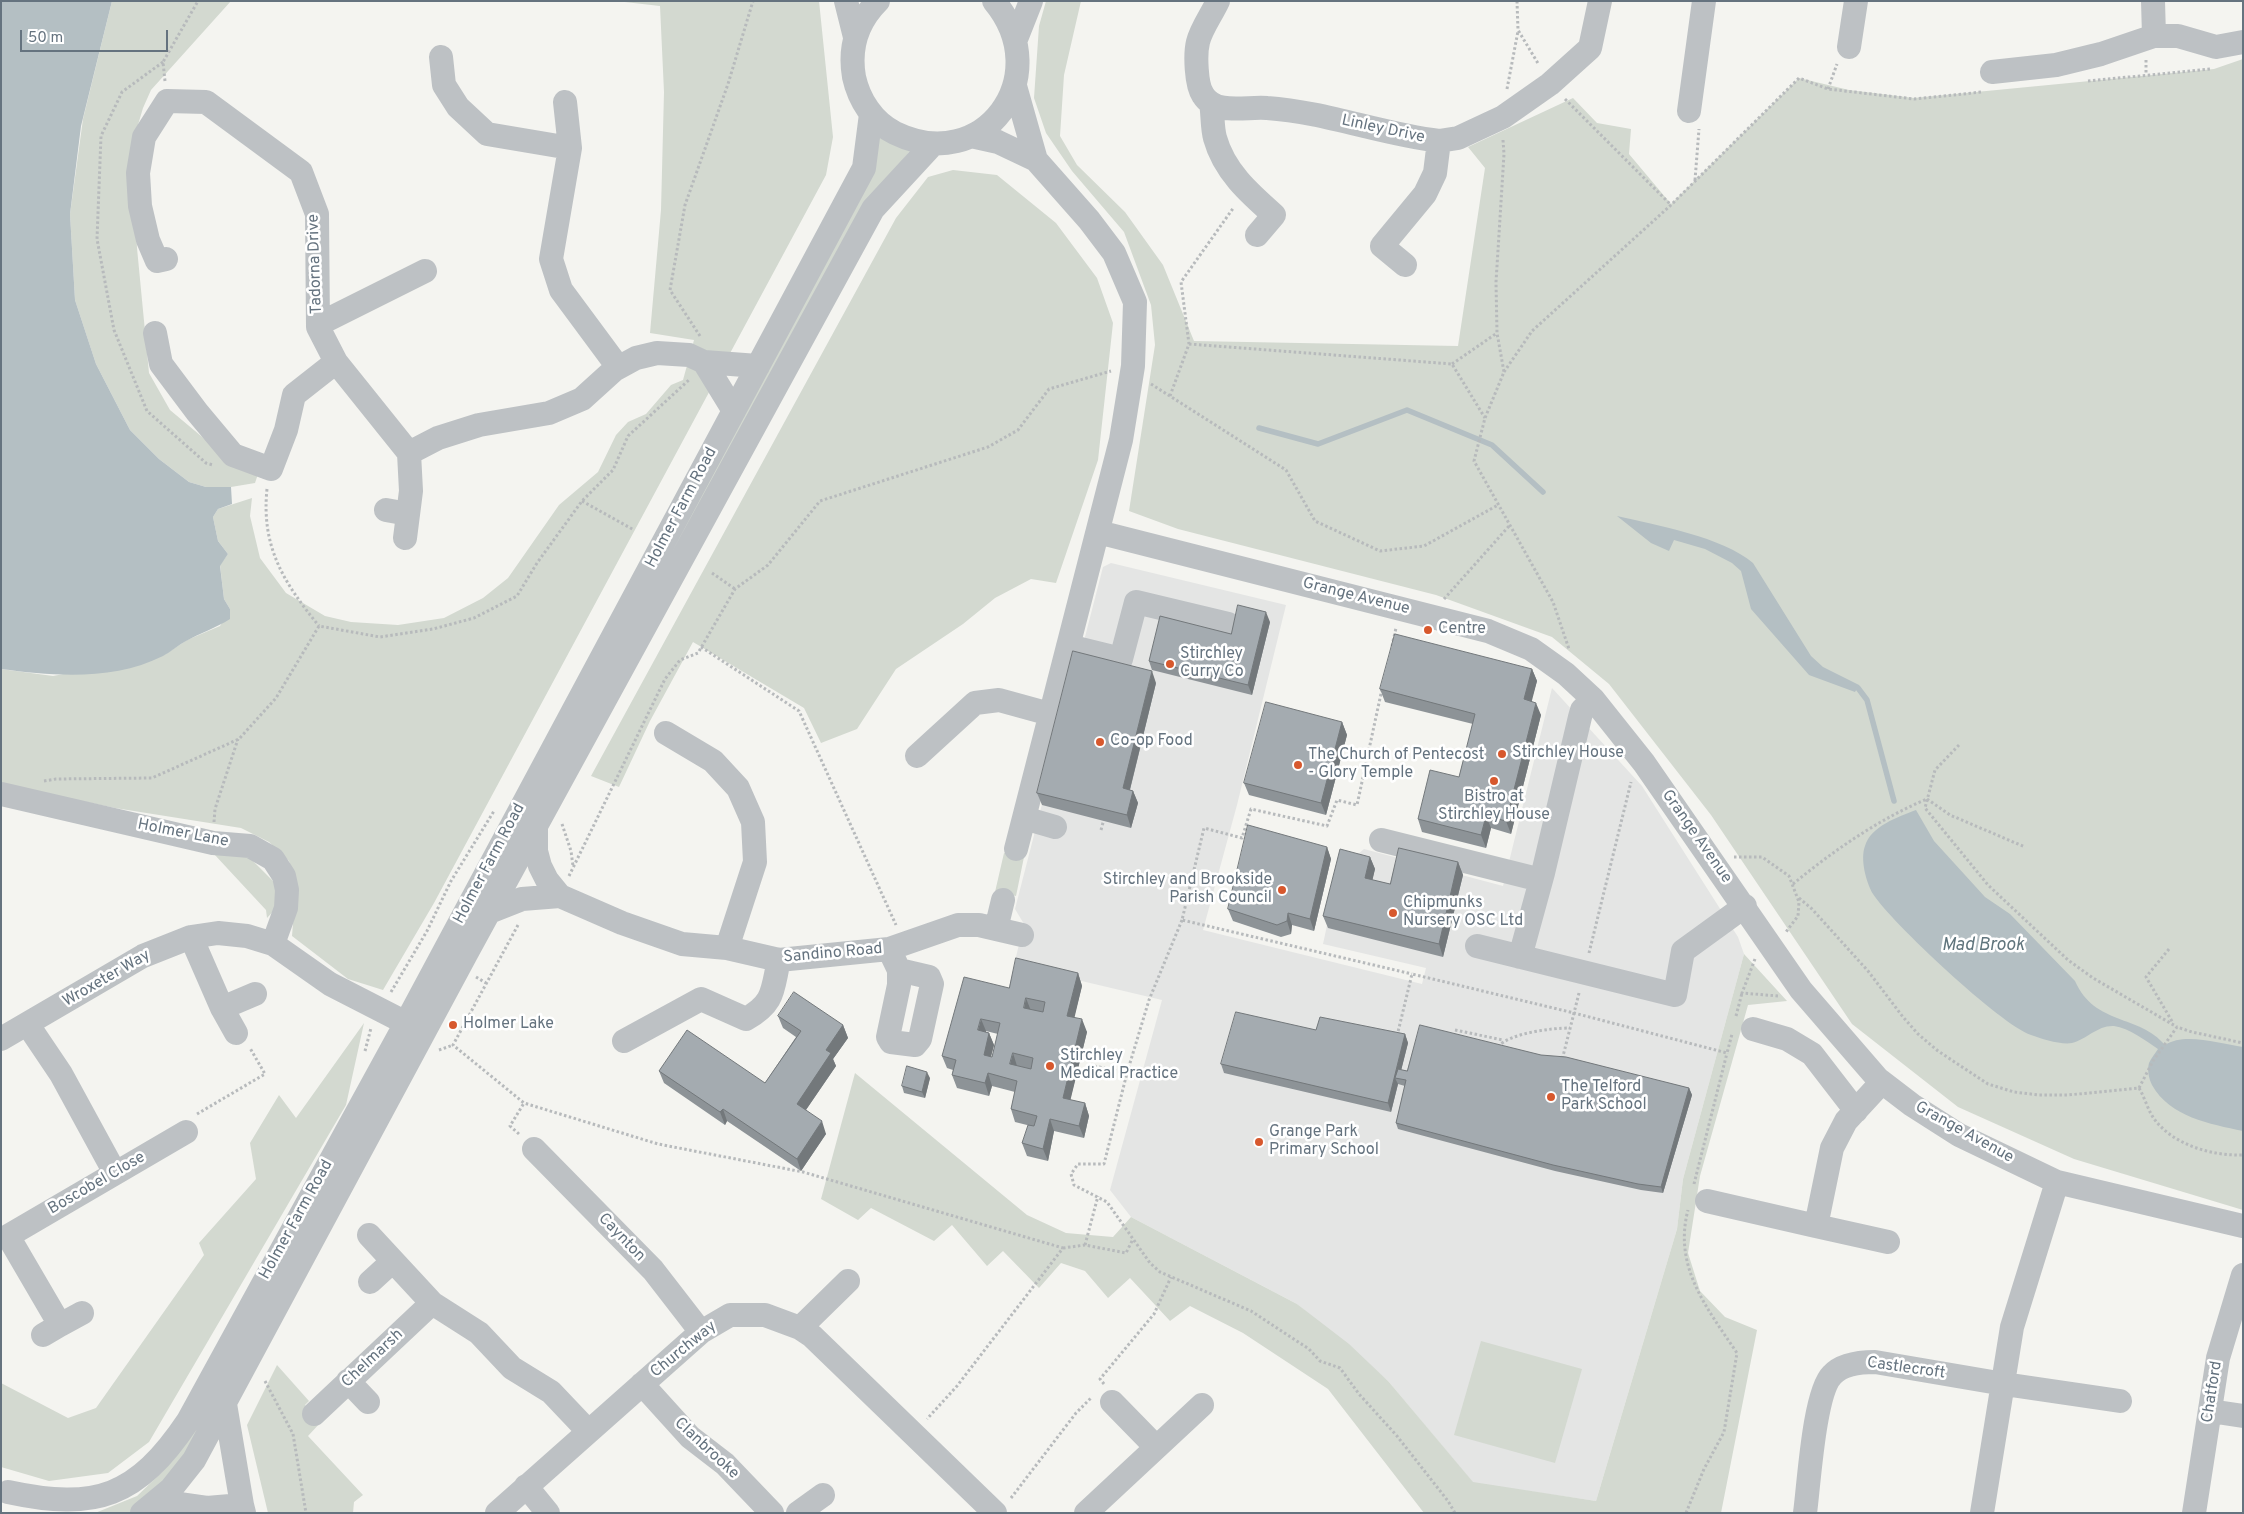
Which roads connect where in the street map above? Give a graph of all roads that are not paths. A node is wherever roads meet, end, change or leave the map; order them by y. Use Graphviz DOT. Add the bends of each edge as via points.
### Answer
graph roads {
  1 [pos="846,1"];
  2 [pos="878,1"];
  3 [pos="994,1"];
  4 [pos="1031,1"];
  5 [pos="1218,1"];
  6 [pos="1600,1"];
  7 [pos="1704,1"];
  8 [pos="1856,1"];
  9 [pos="2153,7"];
  10 [pos="2154,36"];
  11 [pos="855,37"];
  12 [pos="1016,39"];
  13 [pos="2243,42"];
  14 [pos="1849,47"];
  15 [pos="441,56"];
  16 [pos="1992,81"];
  17 [pos="1015,86"];
  18 [pos="565,102"];
  19 [pos="1211,103"];
  20 [pos="1689,111"];
  21 [pos="870,114"];
  22 [pos="971,136"];
  23 [pos="1439,141"];
  24 [pos="933,144"];
  25 [pos="570,148"];
  26 [pos="1036,160"];
  27 [pos="1257,235"];
  28 [pos="166,259"];
  29 [pos="1405,266"];
  30 [pos="425,272"];
  31 [pos="318,324"];
  32 [pos="155,333"];
  33 [pos="336,362"];
  34 [pos="758,366"];
  35 [pos="618,367"];
  36 [pos="700,368"];
  37 [pos="734,411"];
  38 [pos="410,453"];
  39 [pos="1098,532"];
  40 [pos="405,538"];
  41 [pos="1228,624"];
  42 [pos="1068,646"];
  43 [pos="1593,699"];
  44 [pos="1050,714"];
  45 [pos="666,733"];
  46 [pos="916,756"];
  47 [pos="1,794"];
  48 [pos="1024,818"];
  49 [pos="536,826"];
  50 [pos="1055,827"];
  51 [pos="1381,840"];
  52 [pos="1016,849"];
  53 [pos="1541,880"];
  54 [pos="560,896"];
  55 [pos="1003,900"];
  56 [pos="1745,906"];
  57 [pos="489,912"];
  58 [pos="996,928"];
  59 [pos="1022,935"];
  60 [pos="191,937"];
  61 [pos="273,944"];
  62 [pos="1477,946"];
  63 [pos="728,948"];
  64 [pos="1520,956"];
  65 [pos="779,960"];
  66 [pos="255,994"];
  67 [pos="222,1008"];
  68 [pos="406,1023"];
  69 [pos="28,1025"];
  70 [pos="1741,1025"];
  71 [pos="242,1038"];
  72 [pos="1,1039"];
  73 [pos="624,1041"];
  74 [pos="1882,1082"];
  75 [pos="1856,1111"];
  76 [pos="188,1125"];
  77 [pos="534,1149"];
  78 [pos="115,1173"];
  79 [pos="2057,1182"];
  80 [pos="1696,1199"];
  81 [pos="1816,1226"];
  82 [pos="2243,1226"];
  83 [pos="369,1236"];
  84 [pos="5,1238"];
  85 [pos="1888,1242"];
  86 [pos="393,1261"];
  87 [pos="2243,1275"];
  88 [pos="848,1281"];
  89 [pos="370,1282"];
  90 [pos="432,1304"];
  91 [pos="82,1313"];
  92 [pos="800,1328"];
  93 [pos="702,1332"];
  94 [pos="348,1382"];
  95 [pos="642,1384"];
  96 [pos="2004,1384"];
  97 [pos="1101,1396"];
  98 [pos="2120,1401"];
  99 [pos="368,1402"];
  100 [pos="224,1404"];
  101 [pos="1202,1405"];
  102 [pos="2210,1411"];
  103 [pos="314,1414"];
  104 [pos="2243,1416"];
  105 [pos="588,1432"];
  106 [pos="1156,1447"];
  107 [pos="526,1486"];
  108 [pos="5,1489"];
  109 [pos="822,1495"];
  110 [pos="150,1507"];
  111 [pos="243,1509"];
  112 [pos="1000,1509"];
  113 [pos="205,1510"];
  114 [pos="26,1513"];
  115 [pos="497,1513"];
  116 [pos="548,1513"];
  117 [pos="772,1513"];
  118 [pos="798,1513"];
  119 [pos="1086,1513"];
  120 [pos="1805,1513"];
  121 [pos="1982,1513"];
  122 [pos="2194,1513"];
  1 -- 11 [label="street"];
  2 -- 11 [label="street" via="867,12"];
  3 -- 12 [label="street" via="1006,16"];
  4 -- 12 [label="street"];
  5 -- 19 [label="street" via="1198,42 1198,79 1202,95"];
  6 -- 23 [label="street, Linley Drive" via="1590,48 1550,84 1503,118 1458,138"];
  7 -- 20 [label="street"];
  8 -- 14 [label="street"];
  9 -- 10 [label="street"];
  10 -- 13 [label="street" via="2178,36 2216,48"];
  10 -- 16 [label="street" via="2102,54"];
  11 -- 21 [label="street" via="852,64 857,90"];
  12 -- 17 [label="street" via="1018,68"];
  15 -- 25 [label="street" via="444,85 458,107 488,134"];
  17 -- 22 [label="street" via="995,118"];
  17 -- 26 [label="street"];
  18 -- 25 [label="street"];
  19 -- 23 [label="street, Linley Drive" via="1222,108 1267,108 1312,114"];
  19 -- 27 [label="street" via="1214,136 1223,161 1246,190 1274,215"];
  21 -- 24 [label="street" via="888,130 909,140"];
  21 -- 34 [label="street, Holmer Farm Road" via="864,168"];
  22 -- 24 [label="street"];
  22 -- 26 [label="street" via="998,142"];
  23 -- 29 [label="street" via="1436,173 1424,194 1382,246"];
  24 -- 49 [label="street, Holmer Farm Road" via="873,209"];
  25 -- 35 [label="street" via="551,259 561,290"];
  26 -- 39 [label="street" via="1114,253 1135,302 1138,373"];
  28 -- 31 [label="street, Tadorna Drive" via="156,261 140,206 138,173 144,137 167,101 206,102 301,172 317,214"];
  30 -- 31 [label="street"];
  31 -- 33 [label="street, Tadorna Drive"];
  32 -- 33 [label="street" via="161,364 203,419 234,455 271,469 286,430 294,395"];
  33 -- 38 [label="street, Tadorna Drive"];
  34 -- 36 [label="street"];
  34 -- 37 [label="street, Holmer Farm Road"];
  35 -- 36 [label="street" via="657,353 689,355"];
  35 -- 38 [label="street" via="582,399 549,413 479,425 438,438"];
  36 -- 37 [label="street"];
  37 -- 68 [label="street, Holmer Farm Road"];
  38 -- 40 [label="street" via="411,491 397,512"];
  39 -- 42 [label="street"];
  39 -- 43 [label="street, Grange Avenue" via="1488,631 1531,649 1566,674"];
  41 -- 42 [label="street" via="1136,602 1120,659"];
  42 -- 44 [label="street"];
  43 -- 53 [label="street" via="1582,710"];
  43 -- 56 [label="street, Grange Avenue" via="1644,763"];
  44 -- 46 [label="street" via="999,700 975,703"];
  44 -- 48 [label="street"];
  45 -- 63 [label="street" via="713,761 738,788 753,822 755,862"];
  47 -- 61 [label="street, Holmer Lane" via="214,843 250,846 273,859 284,876 286,908"];
  48 -- 50 [label="street"];
  48 -- 52 [label="street"];
  49 -- 54 [label="street, Sandino Road" via="540,866 546,880"];
  49 -- 57 [label="street, Holmer Farm Road"];
  51 -- 53 [label="street" via="1411,840"];
  53 -- 64 [label="street"];
  54 -- 57 [label="street, Sandino Road" via="522,899"];
  54 -- 63 [label="street, Sandino Road" via="682,944"];
  55 -- 58 [label="street"];
  56 -- 64 [label="street" via="1683,951 1676,995"];
  56 -- 74 [label="street, Grange Avenue" via="1801,990"];
  57 -- 100 [label="street, Holmer Farm Road"];
  58 -- 59 [label="street, Sandino Road"];
  58 -- 65 [label="street, Sandino Road" via="958,925 896,950"];
  60 -- 61 [label="street, Wroxeter Way" via="218,933 247,936"];
  60 -- 67 [label="street"];
  60 -- 69 [label="street, Wroxeter Way" via="142,956"];
  61 -- 68 [label="street, Wroxeter Way" via="330,984"];
  62 -- 64 [label="street"];
  63 -- 65 [label="street, Sandino Road"];
  65 -- 73 [label="street" via="770,997 762,1010 746,1018 701,999"];
  66 -- 67 [label="street"];
  67 -- 71 [label="street"];
  68 -- 108 [label="street, Holmer Farm Road" via="188,1421 170,1448 140,1477 110,1493 71,1500"];
  69 -- 72 [label="street, Wroxeter Way"];
  69 -- 78 [label="street" via="61,1074"];
  70 -- 75 [label="street" via="1786,1039 1812,1054"];
  74 -- 75 [label="street"];
  74 -- 79 [label="street, Grange Avenue" via="1959,1135"];
  75 -- 81 [label="street" via="1846,1120 1832,1148"];
  76 -- 78 [label="street, Boscobel Close"];
  77 -- 93 [label="street, Caynton" via="653,1270"];
  78 -- 84 [label="street, Boscobel Close"];
  79 -- 82 [label="street, Grange Avenue"];
  79 -- 96 [label="street" via="2012,1327"];
  80 -- 81 [label="street"];
  81 -- 85 [label="street"];
  83 -- 86 [label="street"];
  84 -- 91 [label="street, Boscobel Close" via="51,1330"];
  86 -- 89 [label="street"];
  86 -- 90 [label="street"];
  87 -- 102 [label="street, Chatford" via="2218,1358"];
  88 -- 92 [label="street"];
  90 -- 94 [label="street, Chelmarsh"];
  90 -- 105 [label="street" via="478,1333 512,1368 551,1392"];
  92 -- 93 [label="street, Churchway" via="765,1315 730,1315"];
  92 -- 112 [label="street, Churchway" via="914,1435"];
  93 -- 95 [label="street, Churchway"];
  94 -- 99 [label="street"];
  94 -- 103 [label="street, Chelmarsh"];
  95 -- 105 [label="street, Churchway"];
  95 -- 117 [label="street, Clanbrooke" via="690,1437 725,1464"];
  96 -- 98 [label="street, Castlecroft"];
  96 -- 120 [label="street, Castlecroft" via="1875,1362 1857,1362 1832,1374 1821,1395"];
  96 -- 121 [label="street"];
  97 -- 106 [label="street"];
  100 -- 110 [label="street, Holmer Farm Road" via="189,1468"];
  100 -- 111 [label="street"];
  101 -- 106 [label="street"];
  102 -- 104 [label="street"];
  102 -- 122 [label="street, Chatford"];
  105 -- 107 [label="street, Churchway"];
  106 -- 119 [label="street"];
  107 -- 115 [label="street, Churchway"];
  107 -- 116 [label="street"];
  108 -- 114 [label="street"];
  109 -- 118 [label="street"];
  110 -- 113 [label="street"];
  111 -- 113 [label="street"];
}
